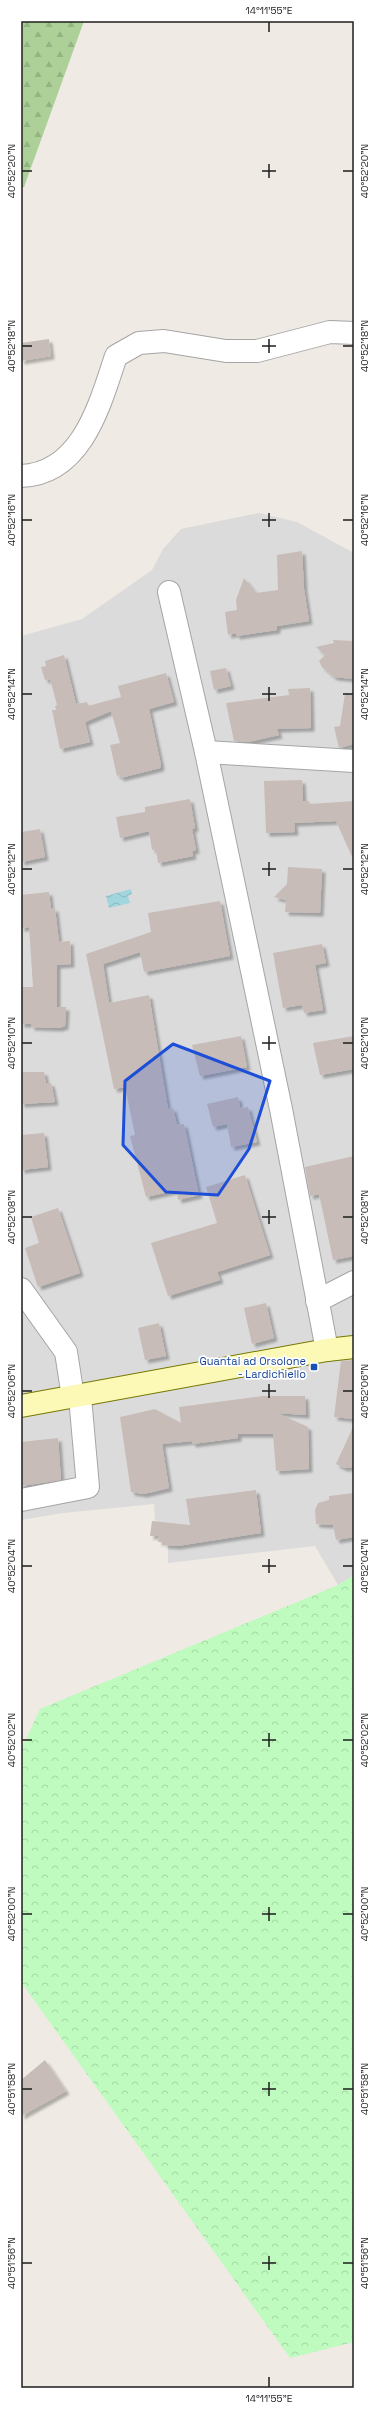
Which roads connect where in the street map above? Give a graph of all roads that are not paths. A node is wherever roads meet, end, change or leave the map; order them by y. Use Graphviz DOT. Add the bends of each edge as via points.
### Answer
graph roads {
  1 [pos="354,333"];
  2 [pos="21,476"];
  3 [pos="169,592"];
  4 [pos="206,752"];
  5 [pos="354,761"];
  6 [pos="354,1282"];
  7 [pos="21,1288"];
  8 [pos="317,1301"];
  9 [pos="354,1347"];
  10 [pos="326,1350"];
  11 [pos="76,1397"];
  12 [pos="21,1406"];
  13 [pos="21,1500"];
  1 -- 2 [label="street" via="330,332 257,351 226,351 164,341 139,344 116,356 86,434 68,457 56,466"];
  3 -- 4 [label="street"];
  4 -- 5 [label="street"];
  4 -- 8 [label="street" via="282,1109"];
  6 -- 8 [label="street"];
  7 -- 11 [label="street" via="66,1352"];
  8 -- 10 [label="street"];
  9 -- 10 [label="street"];
  10 -- 11 [label="street"];
  11 -- 12 [label="street"];
  11 -- 13 [label="street" via="88,1487"];
}
